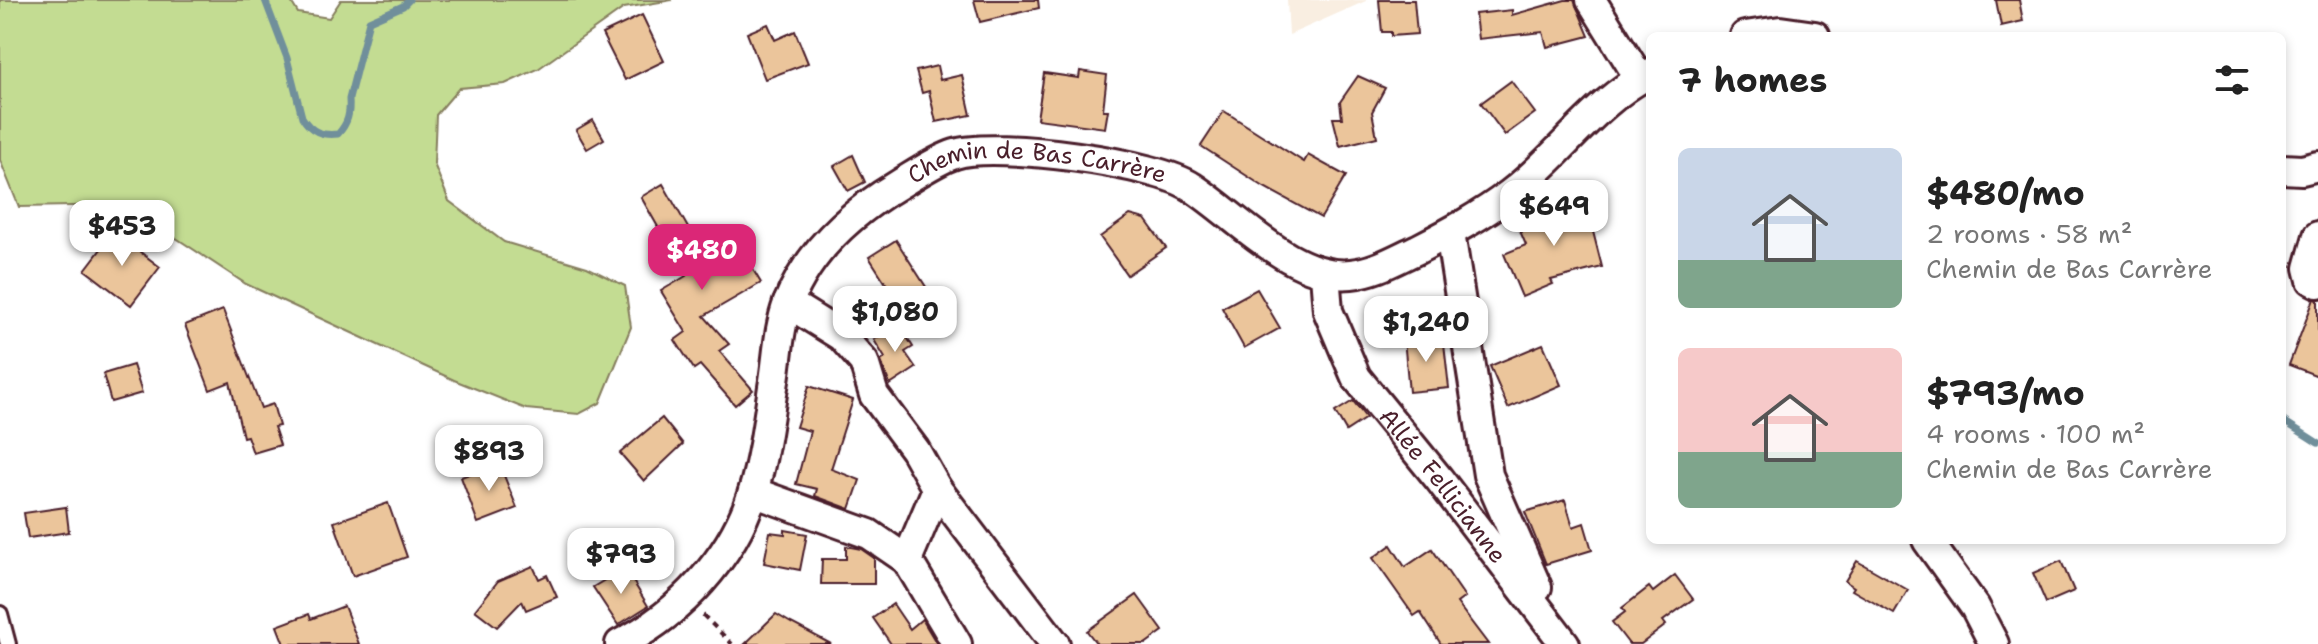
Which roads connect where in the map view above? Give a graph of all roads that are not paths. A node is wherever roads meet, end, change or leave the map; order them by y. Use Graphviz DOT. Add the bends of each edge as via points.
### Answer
graph roads {
  1 [pos="1591,0"];
  2 [pos="1645,76"];
  3 [pos="2318,166"];
  4 [pos="2286,169"];
  5 [pos="1450,233"];
  6 [pos="2318,236"];
  7 [pos="1325,274"];
  8 [pos="2318,283"];
  9 [pos="788,303"];
  10 [pos="937,489"];
  11 [pos="753,492"];
  12 [pos="1930,544"];
  13 [pos="907,560"];
  14 [pos="1540,609"];
  15 [pos="0,614"];
  16 [pos="637,640"];
  17 [pos="8,644"];
  18 [pos="957,644"];
  19 [pos="1055,644"];
  20 [pos="1565,644"];
  21 [pos="1994,644"];
  1 -- 2 [label="street"];
  2 -- 5 [label="street, Chemin de Bas Carrère" via="1511,194"];
  3 -- 4 [label="street"];
  5 -- 7 [label="street, Chemin de Bas Carrère" via="1375,269"];
  5 -- 14 [label="street" via="1488,475 1537,586"];
  6 -- 8 [label="street" via="2309,268"];
  7 -- 9 [label="street, Chemin de Bas Carrère" via="1288,258 1189,184 1156,172 989,149 954,155 896,186 835,231 805,269"];
  7 -- 14 [label="street, Allée Fellicianne" via="1328,311 1356,377"];
  9 -- 10 [label="street" via="841,336 864,362 874,395"];
  9 -- 11 [label="street, Chemin de Bas Carrère"];
  10 -- 13 [label="street"];
  10 -- 19 [label="street"];
  11 -- 13 [label="street" via="869,534"];
  11 -- 16 [label="street, Chemin de Bas Carrère" via="713,569"];
  12 -- 21 [label="street"];
  13 -- 18 [label="street"];
  14 -- 20 [label="street, Allée Fellicianne"];
  15 -- 17 [label="lane"];
}
